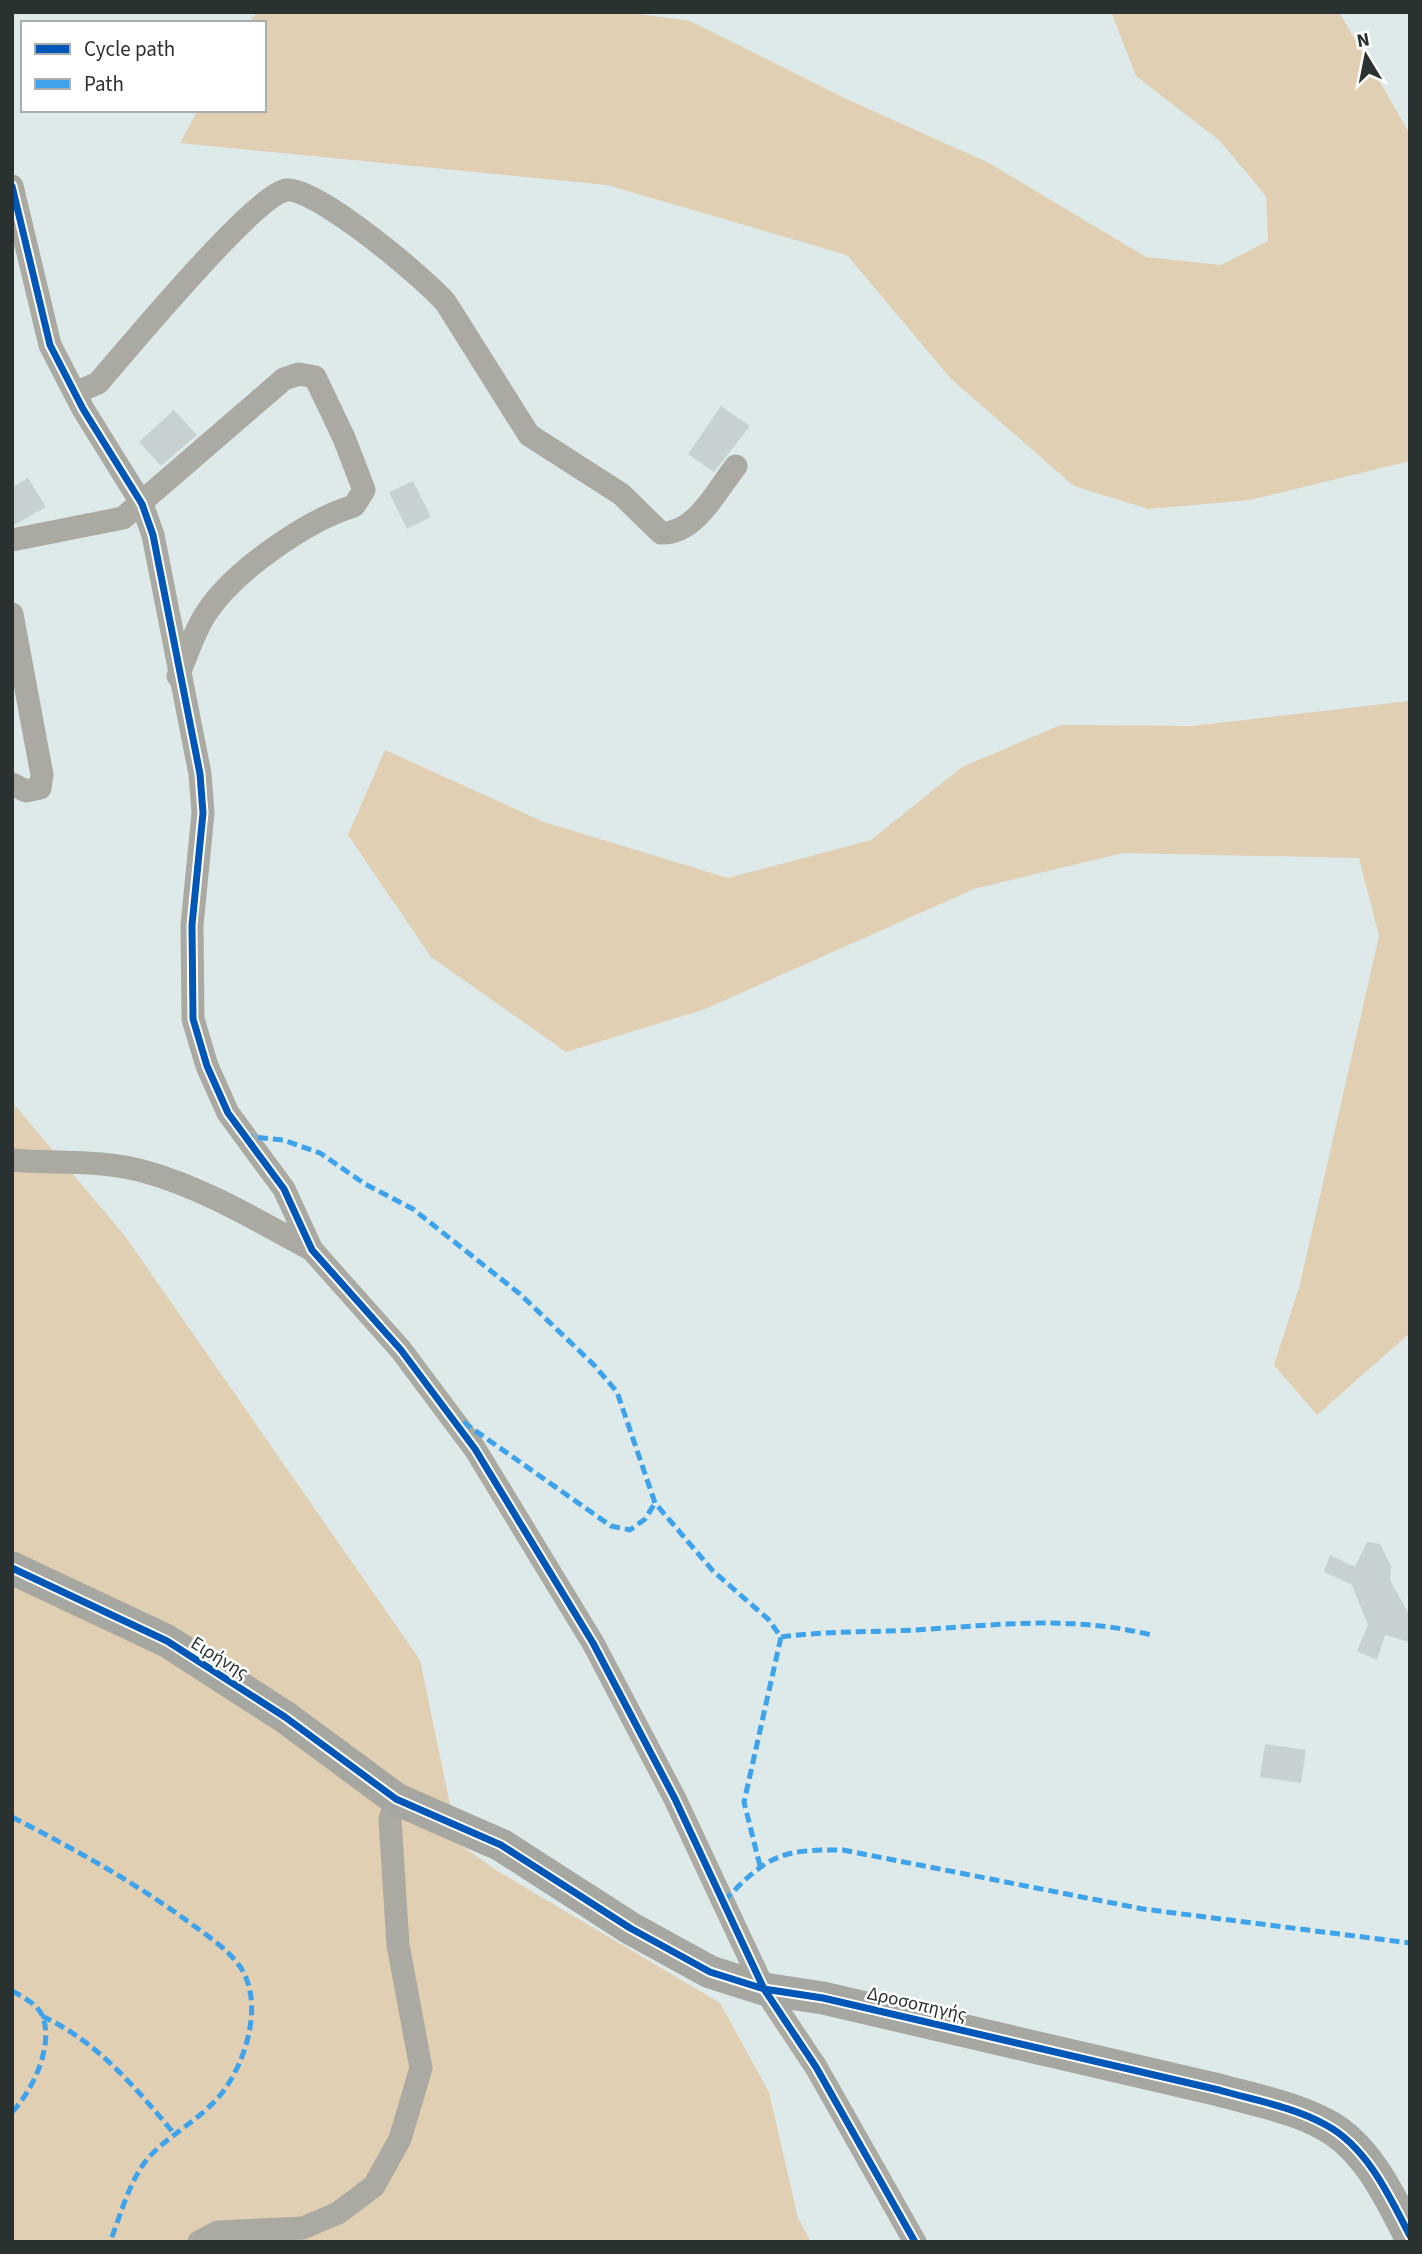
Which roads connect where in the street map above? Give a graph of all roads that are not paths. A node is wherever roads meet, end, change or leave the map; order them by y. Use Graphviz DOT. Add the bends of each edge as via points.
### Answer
graph roads {
  1 [pos="12,186"];
  2 [pos="75,393"];
  3 [pos="736,466"];
  4 [pos="142,504"];
  5 [pos="12,540"];
  6 [pos="12,614"];
  7 [pos="178,676"];
  8 [pos="12,784"];
  9 [pos="12,1160"];
  10 [pos="312,1250"];
  11 [pos="12,1568"];
  12 [pos="396,1798"];
  13 [pos="764,1989"];
  14 [pos="1410,2236"];
  15 [pos="199,2242"];
  16 [pos="915,2242"];
  1 -- 2 [label="street" via="50,345"];
  2 -- 3 [label="street" via="98,383 239,227 270,197 288,190 306,195 348,222 431,285 529,435 621,494 661,533 688,527"];
  2 -- 4 [label="street"];
  4 -- 5 [label="street" via="123,518"];
  4 -- 7 [label="street" via="153,535"];
  4 -- 7 [label="street" via="284,379 299,374 315,377 364,490 354,506 310,527 230,583 206,613"];
  6 -- 8 [label="street" via="42,775 40,788 26,791"];
  7 -- 10 [label="street" via="200,774 203,813 192,925 193,1019 228,1113 284,1189"];
  9 -- 10 [label="street" via="76,1160 146,1172"];
  10 -- 13 [label="street" via="401,1350 475,1449 593,1643"];
  11 -- 12 [label="street, Ειρήνης" via="167,1641 285,1717"];
  12 -- 13 [label="street, Δροσοπηγής" via="501,1845 630,1928 710,1972"];
  12 -- 15 [label="street" via="390,1819 398,1945 421,2068 400,2139 374,2186 338,2213 303,2228 218,2232"];
  13 -- 14 [label="street, Δροσοπηγής" via="823,1998 1110,2063 1282,2107 1327,2125 1350,2143 1371,2168"];
  13 -- 16 [label="street" via="816,2067"];
}
